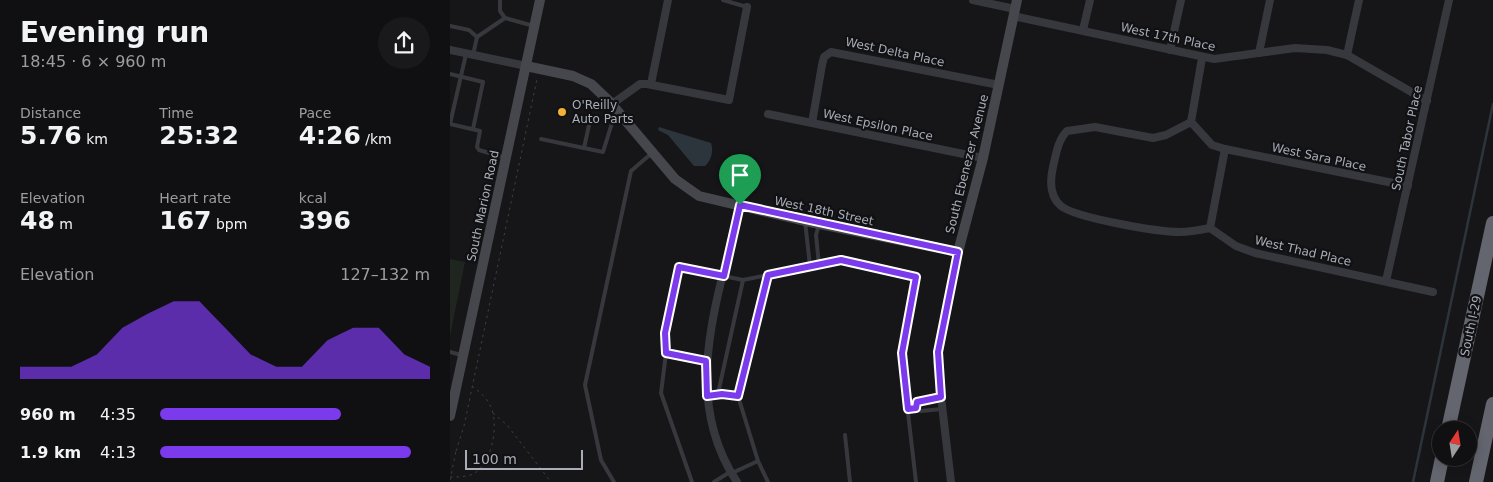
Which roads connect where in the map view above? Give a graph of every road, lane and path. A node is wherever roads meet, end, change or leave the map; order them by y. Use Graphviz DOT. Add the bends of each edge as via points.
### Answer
graph roads {
  1 [pos="500,0"];
  2 [pos="540,0"];
  3 [pos="668,0"];
  4 [pos="723,0"];
  5 [pos="974,0"];
  6 [pos="1090,0"];
  7 [pos="1181,0"];
  8 [pos="1270,0"];
  9 [pos="1359,0"];
  10 [pos="1449,0"];
  11 [pos="747,7"];
  12 [pos="1015,8"];
  13 [pos="505,18"];
  14 [pos="450,26"];
  15 [pos="534,26"];
  16 [pos="1083,30"];
  17 [pos="477,37"];
  18 [pos="450,50"];
  19 [pos="1170,50"];
  20 [pos="1259,53"];
  21 [pos="470,54"];
  22 [pos="1347,56"];
  23 [pos="1202,58"];
  24 [pos="526,66"];
  25 [pos="450,74"];
  26 [pos="461,77"];
  27 [pos="537,79"];
  28 [pos="651,84"];
  29 [pos="999,84"];
  30 [pos="1427,101"];
  31 [pos="612,104"];
  32 [pos="768,114"];
  33 [pos="621,115"];
  34 [pos="591,116"];
  35 [pos="1191,122"];
  36 [pos="812,123"];
  37 [pos="450,124"];
  38 [pos="473,129"];
  39 [pos="541,139"];
  40 [pos="584,148"];
  41 [pos="1226,149"];
  42 [pos="653,153"];
  43 [pos="506,158"];
  44 [pos="983,158"];
  45 [pos="1408,186"];
  46 [pos="740,205"];
  47 [pos="805,221"];
  48 [pos="820,223"];
  49 [pos="1210,228"];
  50 [pos="1492,230"];
  51 [pos="958,252"];
  52 [pos="819,265"];
  53 [pos="810,266"];
  54 [pos="768,275"];
  55 [pos="724,276"];
  56 [pos="742,280"];
  57 [pos="1386,281"];
  58 [pos="1433,292"];
  59 [pos="450,352"];
  60 [pos="666,353"];
  61 [pos="463,356"];
  62 [pos="706,361"];
  63 [pos="472,386"];
  64 [pos="722,394"];
  65 [pos="707,396"];
  66 [pos="738,396"];
  67 [pos="941,397"];
  68 [pos="1493,404"];
  69 [pos="916,408"];
  70 [pos="942,408"];
  71 [pos="908,409"];
  72 [pos="493,413"];
  73 [pos="450,416"];
  74 [pos="1450,421"];
  75 [pos="844,435"];
  76 [pos="758,461"];
  77 [pos="1440,466"];
  78 [pos="731,473"];
  79 [pos="450,477"];
  80 [pos="450,480"];
  81 [pos="551,482"];
  82 [pos="614,482"];
  83 [pos="692,482"];
  84 [pos="714,482"];
  85 [pos="738,482"];
  86 [pos="768,482"];
  87 [pos="850,482"];
  88 [pos="916,482"];
  89 [pos="950,482"];
  90 [pos="1437,482"];
  91 [pos="1476,482"];
  1 -- 13 [label="lane" via="500,11"];
  2 -- 15 [label="street, South Marion Road"];
  3 -- 28 [label="street"];
  4 -- 11 [label="lane"];
  5 -- 12 [label="street, West 17th Place"];
  6 -- 16 [label="street"];
  7 -- 19 [label="street"];
  8 -- 20 [label="street"];
  9 -- 22 [label="street"];
  10 -- 30 [label="street, South Tabor Place"];
  11 -- 28 [label="street" via="729,100"];
  12 -- 16 [label="street, West 17th Place"];
  12 -- 29 [label="street, South Ebenezer Avenue"];
  13 -- 15 [label="lane"];
  13 -- 17 [label="lane"];
  14 -- 17 [label="lane" via="469,30"];
  15 -- 24 [label="street, South Marion Road"];
  16 -- 19 [label="street, West 17th Place"];
  17 -- 21 [label="lane"];
  18 -- 21 [label="street"];
  19 -- 23 [label="street, West 17th Place"];
  20 -- 22 [label="street, West 17th Place" via="1314,48"];
  20 -- 23 [label="street, West 17th Place"];
  21 -- 24 [label="street"];
  21 -- 26 [label="lane"];
  22 -- 30 [label="street, West 17th Place"];
  23 -- 35 [label="street"];
  24 -- 31 [label="street, West 18th Street" via="583,80"];
  24 -- 43 [label="street, South Marion Road"];
  25 -- 26 [label="lane"];
  26 -- 37 [label="lane"];
  26 -- 38 [label="lane" via="484,82"];
  27 -- 63 [label="path"];
  28 -- 31 [label="street" via="640,84"];
  29 -- 36 [label="street, West Delta Place" via="831,52 824,57"];
  29 -- 44 [label="street, South Ebenezer Avenue"];
  30 -- 45 [label="street, South Tabor Place"];
  31 -- 33 [label="street, West 18th Street"];
  32 -- 36 [label="street, West Epsilon Place"];
  33 -- 40 [label="lane" via="612,124 603,152"];
  33 -- 42 [label="street, West 18th Street"];
  34 -- 40 [label="lane"];
  35 -- 41 [label="street, West Sara Place" via="1206,141"];
  35 -- 49 [label="street" via="1153,138 1094,127 1067,131 1060,140 1052,192 1062,207 1145,228 1180,232"];
  36 -- 44 [label="street, West Epsilon Place"];
  37 -- 38 [label="lane"];
  38 -- 43 [label="lane" via="480,131 477,147 480,150"];
  39 -- 40 [label="lane"];
  41 -- 45 [label="street, West Sara Place"];
  41 -- 49 [label="street"];
  42 -- 46 [label="street, West 18th Street" via="690,191 708,199"];
  42 -- 82 [label="lane" via="631,171 585,384 602,460"];
  43 -- 61 [label="street, South Marion Road"];
  44 -- 51 [label="street, South Ebenezer Avenue"];
  45 -- 57 [label="street, South Tabor Place"];
  46 -- 47 [label="street, West 18th Street"];
  46 -- 55 [label="street"];
  47 -- 48 [label="street, West 18th Street"];
  47 -- 53 [label="lane"];
  48 -- 51 [label="street, West 18th Street"];
  48 -- 52 [label="lane" via="816,235"];
  49 -- 57 [label="street, West Thad Place" via="1236,246 1255,253"];
  50 -- 74 [label="highway, South I-29"];
  51 -- 67 [label="street, South Ebenezer Avenue" via="938,352"];
  52 -- 53 [label="lane"];
  52 -- 71 [label="lane" via="845,260 916,277 902,353"];
  53 -- 54 [label="lane"];
  54 -- 56 [label="lane"];
  54 -- 66 [label="lane"];
  55 -- 56 [label="lane"];
  55 -- 60 [label="lane" via="679,267 665,333"];
  55 -- 62 [label="street" via="707,342"];
  56 -- 64 [label="lane" via="719,389"];
  57 -- 58 [label="street, West Thad Place"];
  59 -- 61 [label="lane"];
  60 -- 62 [label="lane"];
  60 -- 83 [label="lane" via="661,393"];
  61 -- 73 [label="street, South Marion Road"];
  62 -- 65 [label="street"];
  63 -- 72 [label="path" via="485,398"];
  63 -- 80 [label="path, bridge"];
  64 -- 65 [label="lane"];
  64 -- 66 [label="lane"];
  65 -- 78 [label="street" via="712,432"];
  66 -- 76 [label="lane"];
  67 -- 69 [label="lane" via="917,402"];
  67 -- 70 [label="street, South Ebenezer Avenue"];
  68 -- 91 [label="highway"];
  69 -- 70 [label="lane" via="921,411"];
  69 -- 71 [label="lane"];
  70 -- 89 [label="street, South Ebenezer Avenue"];
  71 -- 88 [label="lane"];
  72 -- 79 [label="path" via="486,461 472,474"];
  72 -- 81 [label="path" via="507,425"];
  75 -- 87 [label="lane"];
  76 -- 78 [label="lane"];
  76 -- 86 [label="lane"];
  77 -- 90 [label="highway"];
  78 -- 84 [label="lane"];
  78 -- 85 [label="street"];
}
